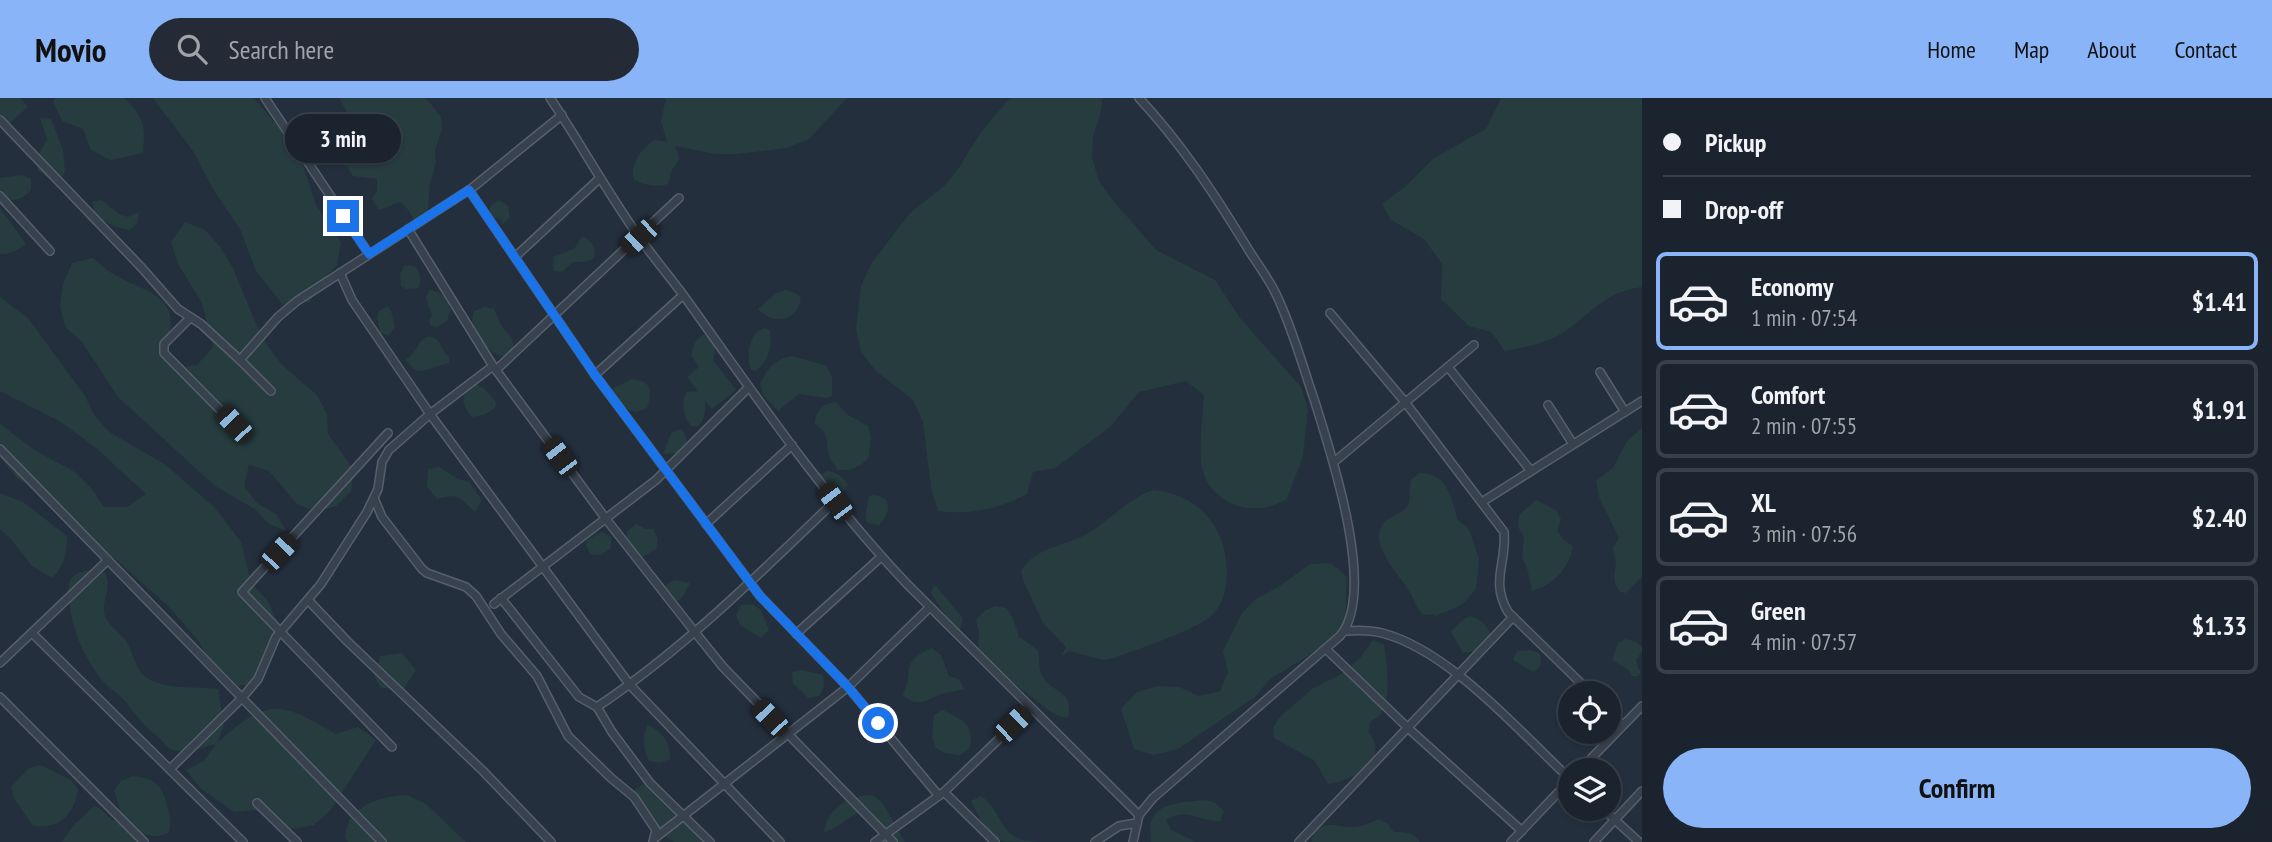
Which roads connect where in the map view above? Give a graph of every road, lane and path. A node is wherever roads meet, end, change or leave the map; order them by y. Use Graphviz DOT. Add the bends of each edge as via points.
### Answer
graph roads {
  1 [pos="265,98"];
  2 [pos="551,98"];
  3 [pos="1142,99"];
  4 [pos="562,115"];
  5 [pos="0,121"];
  6 [pos="600,178"];
  7 [pos="469,190"];
  8 [pos="0,196"];
  9 [pos="679,198"];
  10 [pos="408,229"];
  11 [pos="639,237"];
  12 [pos="50,251"];
  13 [pos="369,254"];
  14 [pos="515,257"];
  15 [pos="340,273"];
  16 [pos="683,295"];
  17 [pos="1330,313"];
  18 [pos="555,316"];
  19 [pos="190,318"];
  20 [pos="1474,345"];
  21 [pos="240,359"];
  22 [pos="1448,367"];
  23 [pos="494,368"];
  24 [pos="1600,372"];
  25 [pos="595,375"];
  26 [pos="748,388"];
  27 [pos="271,391"];
  28 [pos="1642,401"];
  29 [pos="1405,402"];
  30 [pos="1548,405"];
  31 [pos="1625,412"];
  32 [pos="430,414"];
  33 [pos="234,424"];
  34 [pos="388,433"];
  35 [pos="1573,444"];
  36 [pos="792,445"];
  37 [pos="0,450"];
  38 [pos="1334,462"];
  39 [pos="666,470"];
  40 [pos="1531,471"];
  41 [pos="374,498"];
  42 [pos="835,502"];
  43 [pos="1482,502"];
  44 [pos="606,519"];
  45 [pos="706,524"];
  46 [pos="881,556"];
  47 [pos="108,560"];
  48 [pos="543,568"];
  49 [pos="750,583"];
  50 [pos="501,598"];
  51 [pos="307,600"];
  52 [pos="494,604"];
  53 [pos="930,607"];
  54 [pos="1513,617"];
  55 [pos="281,631"];
  56 [pos="694,631"];
  57 [pos="1345,631"];
  58 [pos="32,632"];
  59 [pos="796,634"];
  60 [pos="1326,649"];
  61 [pos="0,663"];
  62 [pos="1459,674"];
  63 [pos="1579,681"];
  64 [pos="630,685"];
  65 [pos="848,687"];
  66 [pos="0,697"];
  67 [pos="242,698"];
  68 [pos="1642,706"];
  69 [pos="597,707"];
  70 [pos="1031,708"];
  71 [pos="1623,725"];
  72 [pos="1408,728"];
  73 [pos="786,734"];
  74 [pos="392,747"];
  75 [pos="1591,758"];
  76 [pos="170,769"];
  77 [pos="1558,769"];
  78 [pos="724,784"];
  79 [pos="1642,791"];
  80 [pos="1558,793"];
  81 [pos="942,794"];
  82 [pos="257,803"];
  83 [pos="1621,814"];
  84 [pos="684,816"];
  85 [pos="1138,819"];
  86 [pos="1614,821"];
  87 [pos="1616,821"];
  88 [pos="1522,831"];
  89 [pos="886,835"];
  90 [pos="654,840"];
  91 [pos="144,842"];
  92 [pos="243,842"];
  93 [pos="297,842"];
  94 [pos="382,842"];
  95 [pos="551,842"];
  96 [pos="710,842"];
  97 [pos="780,842"];
  98 [pos="875,842"];
  99 [pos="893,842"];
  100 [pos="995,842"];
  101 [pos="1095,842"];
  102 [pos="1133,842"];
  103 [pos="1299,842"];
  104 [pos="1511,842"];
  105 [pos="1594,842"];
  106 [pos="1639,842"];
  1 -- 13 [label="street"];
  2 -- 4 [label="street"];
  3 -- 38 [label="street" via="1192,161 1276,293"];
  4 -- 6 [label="street"];
  4 -- 7 [label="street"];
  5 -- 19 [label="street"];
  6 -- 11 [label="street"];
  6 -- 14 [label="street"];
  7 -- 10 [label="street"];
  7 -- 14 [label="street"];
  8 -- 12 [label="street"];
  9 -- 11 [label="street"];
  10 -- 13 [label="street"];
  10 -- 23 [label="street"];
  11 -- 16 [label="street"];
  11 -- 18 [label="street"];
  13 -- 15 [label="street"];
  14 -- 18 [label="street"];
  15 -- 21 [label="street" via="297,300"];
  15 -- 32 [label="street" via="352,300"];
  16 -- 25 [label="street"];
  16 -- 26 [label="street"];
  17 -- 29 [label="street"];
  18 -- 23 [label="street"];
  18 -- 25 [label="street"];
  19 -- 21 [label="street"];
  19 -- 33 [label="street" via="164,344 164,354"];
  20 -- 22 [label="street"];
  21 -- 27 [label="street"];
  22 -- 29 [label="street"];
  22 -- 40 [label="street"];
  23 -- 32 [label="street"];
  23 -- 44 [label="street"];
  24 -- 31 [label="street"];
  25 -- 39 [label="street"];
  26 -- 36 [label="street"];
  26 -- 39 [label="street"];
  28 -- 31 [label="street"];
  29 -- 38 [label="street"];
  29 -- 43 [label="street"];
  30 -- 35 [label="street"];
  31 -- 35 [label="street"];
  32 -- 41 [label="street" via="389,450"];
  32 -- 48 [label="street"];
  34 -- 55 [label="street" via="242,592"];
  35 -- 40 [label="street"];
  36 -- 42 [label="street"];
  36 -- 45 [label="street"];
  37 -- 47 [label="street"];
  38 -- 57 [label="street" via="1353,566 1352,609"];
  39 -- 44 [label="street"];
  39 -- 45 [label="street"];
  40 -- 43 [label="street"];
  41 -- 51 [label="street"];
  41 -- 90 [label="street" via="382,517 422,569 466,587 476,596 501,635 537,676 568,736 634,797 656,830"];
  42 -- 46 [label="street"];
  42 -- 49 [label="street"];
  43 -- 54 [label="street" via="1504,532 1498,586"];
  44 -- 48 [label="street"];
  44 -- 56 [label="street"];
  45 -- 49 [label="street"];
  46 -- 53 [label="street"];
  46 -- 59 [label="street"];
  47 -- 58 [label="street"];
  47 -- 67 [label="street"];
  48 -- 50 [label="street"];
  48 -- 64 [label="street"];
  49 -- 56 [label="street"];
  49 -- 59 [label="street"];
  50 -- 52 [label="street"];
  50 -- 69 [label="street" via="579,697"];
  51 -- 55 [label="street"];
  51 -- 95 [label="street"];
  53 -- 65 [label="street"];
  53 -- 70 [label="street"];
  54 -- 62 [label="street"];
  54 -- 63 [label="street"];
  55 -- 67 [label="street" via="258,679"];
  55 -- 74 [label="street"];
  56 -- 64 [label="street"];
  56 -- 73 [label="street"];
  57 -- 60 [label="street"];
  57 -- 62 [label="street" via="1383,633 1405,641"];
  58 -- 61 [label="street"];
  58 -- 76 [label="street"];
  59 -- 65 [label="street"];
  60 -- 72 [label="street"];
  60 -- 85 [label="street" via="1153,798"];
  62 -- 72 [label="street"];
  62 -- 77 [label="street"];
  64 -- 69 [label="street"];
  64 -- 78 [label="street"];
  65 -- 73 [label="street"];
  65 -- 81 [label="street"];
  66 -- 91 [label="street"];
  67 -- 76 [label="street"];
  67 -- 94 [label="street"];
  68 -- 71 [label="street"];
  69 -- 84 [label="street" via="650,783"];
  70 -- 81 [label="street"];
  70 -- 85 [label="street"];
  71 -- 75 [label="street"];
  72 -- 88 [label="street"];
  72 -- 103 [label="street"];
  73 -- 78 [label="street"];
  73 -- 89 [label="street"];
  76 -- 92 [label="street"];
  78 -- 84 [label="street"];
  78 -- 97 [label="street"];
  79 -- 83 [label="street"];
  80 -- 88 [label="street"];
  81 -- 89 [label="street"];
  81 -- 100 [label="street"];
  82 -- 93 [label="street"];
  84 -- 90 [label="street"];
  84 -- 96 [label="street"];
  85 -- 101 [label="street"];
  85 -- 102 [label="street"];
  86 -- 105 [label="street"];
  87 -- 106 [label="street"];
  88 -- 104 [label="street"];
  89 -- 98 [label="street"];
  89 -- 99 [label="street"];
}
